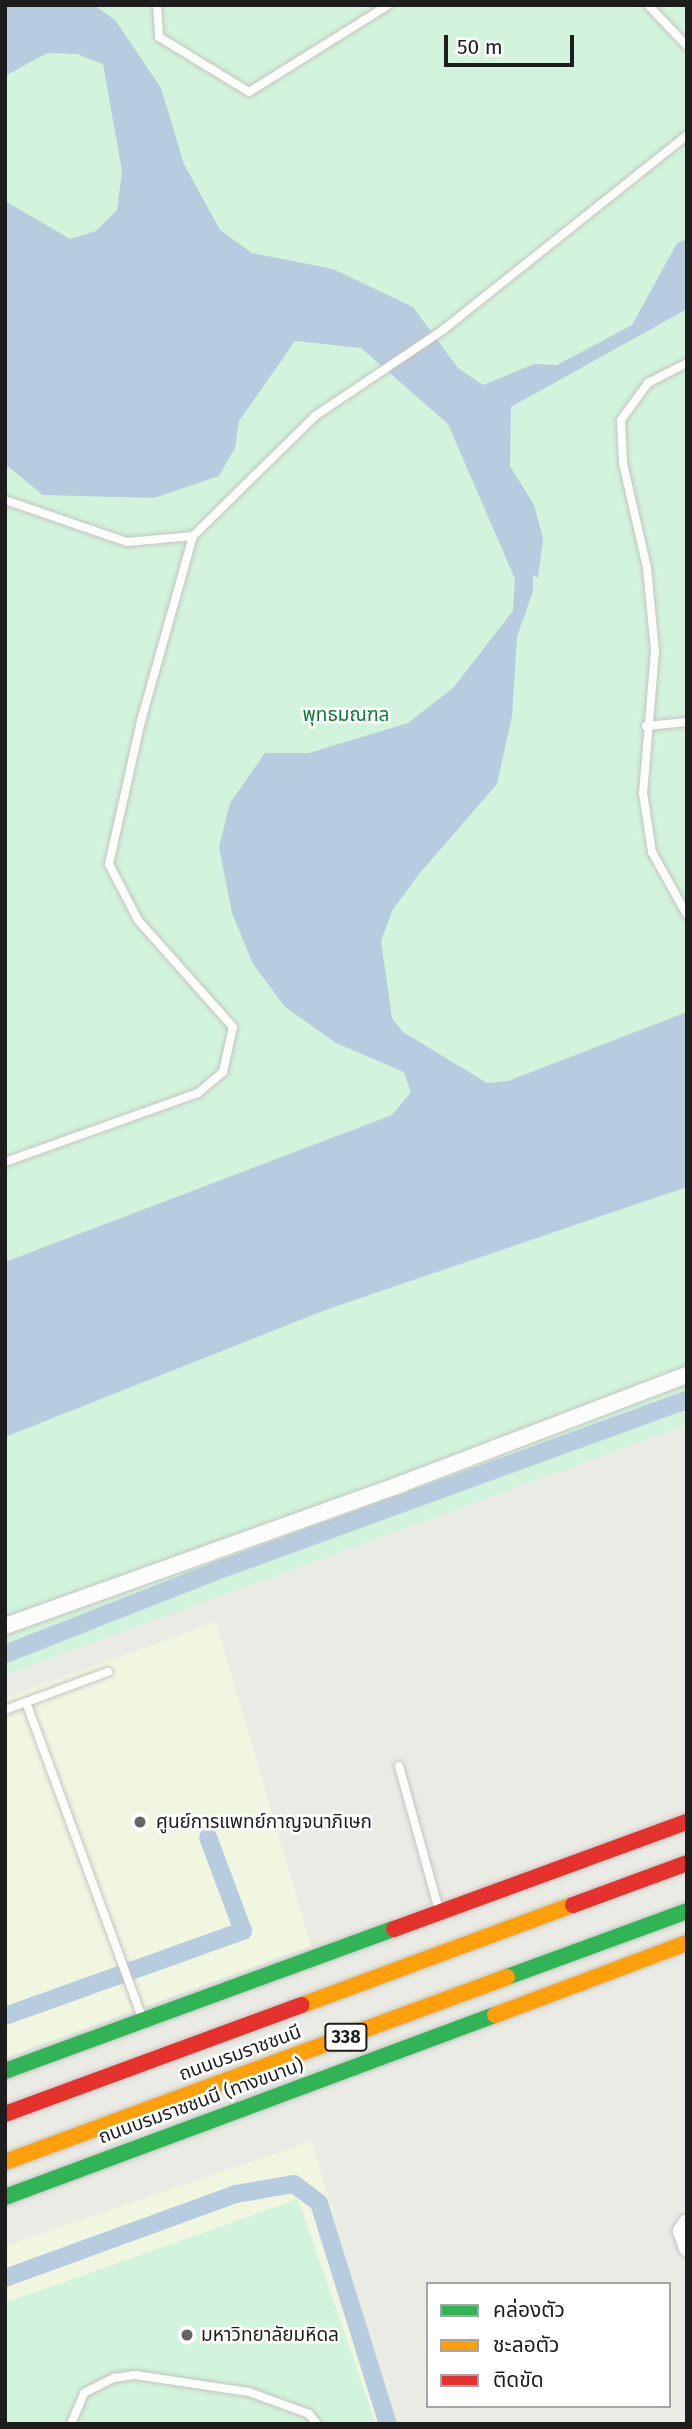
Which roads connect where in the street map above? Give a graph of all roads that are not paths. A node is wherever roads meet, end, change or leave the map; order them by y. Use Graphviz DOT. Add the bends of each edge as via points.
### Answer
graph roads {
  1 [pos="157,5"];
  2 [pos="388,5"];
  3 [pos="648,5"];
  4 [pos="687,46"];
  5 [pos="687,135"];
  6 [pos="687,363"];
  7 [pos="5,500"];
  8 [pos="192,536"];
  9 [pos="687,722"];
  10 [pos="646,726"];
  11 [pos="687,915"];
  12 [pos="5,1162"];
  13 [pos="687,1375"];
  14 [pos="5,1626"];
  15 [pos="108,1672"];
  16 [pos="26,1702"];
  17 [pos="5,1710"];
  18 [pos="399,1766"];
  19 [pos="687,1822"];
  20 [pos="687,1863"];
  21 [pos="687,1911"];
  22 [pos="439,1913"];
  23 [pos="687,1943"];
  24 [pos="144,2021"];
  25 [pos="5,2071"];
  26 [pos="5,2113"];
  27 [pos="5,2162"];
  28 [pos="5,2197"];
  29 [pos="687,2222"];
  30 [pos="687,2248"];
  31 [pos="71,2424"];
  32 [pos="317,2424"];
  1 -- 2 [label="lane" via="159,37 248,92"];
  3 -- 4 [label="lane"];
  5 -- 8 [label="lane" via="443,330 315,416"];
  6 -- 10 [label="lane" via="648,383 621,420 623,463 647,568 655,651"];
  7 -- 8 [label="lane" via="127,542"];
  8 -- 12 [label="lane" via="109,864 138,920 233,1027 223,1072 198,1093"];
  9 -- 10 [label="lane"];
  10 -- 11 [label="lane" via="643,793 652,852"];
  13 -- 14 [label="street"];
  15 -- 16 [label="lane"];
  16 -- 17 [label="lane"];
  16 -- 24 [label="lane"];
  18 -- 22 [label="lane"];
  19 -- 22 [label="main road"];
  20 -- 26 [label="main road, ถนนบรมราชชนนี / 338"];
  21 -- 27 [label="main road, ถนนบรมราชชนนี / 338"];
  22 -- 24 [label="main road"];
  23 -- 28 [label="main road, ถนนบรมราชชนนี (ทางขนาน) / 338"];
  24 -- 25 [label="main road"];
  29 -- 30 [label="street" via="681,2231"];
  31 -- 32 [label="lane" via="84,2393 114,2378 135,2375 249,2392 309,2414"];
}
